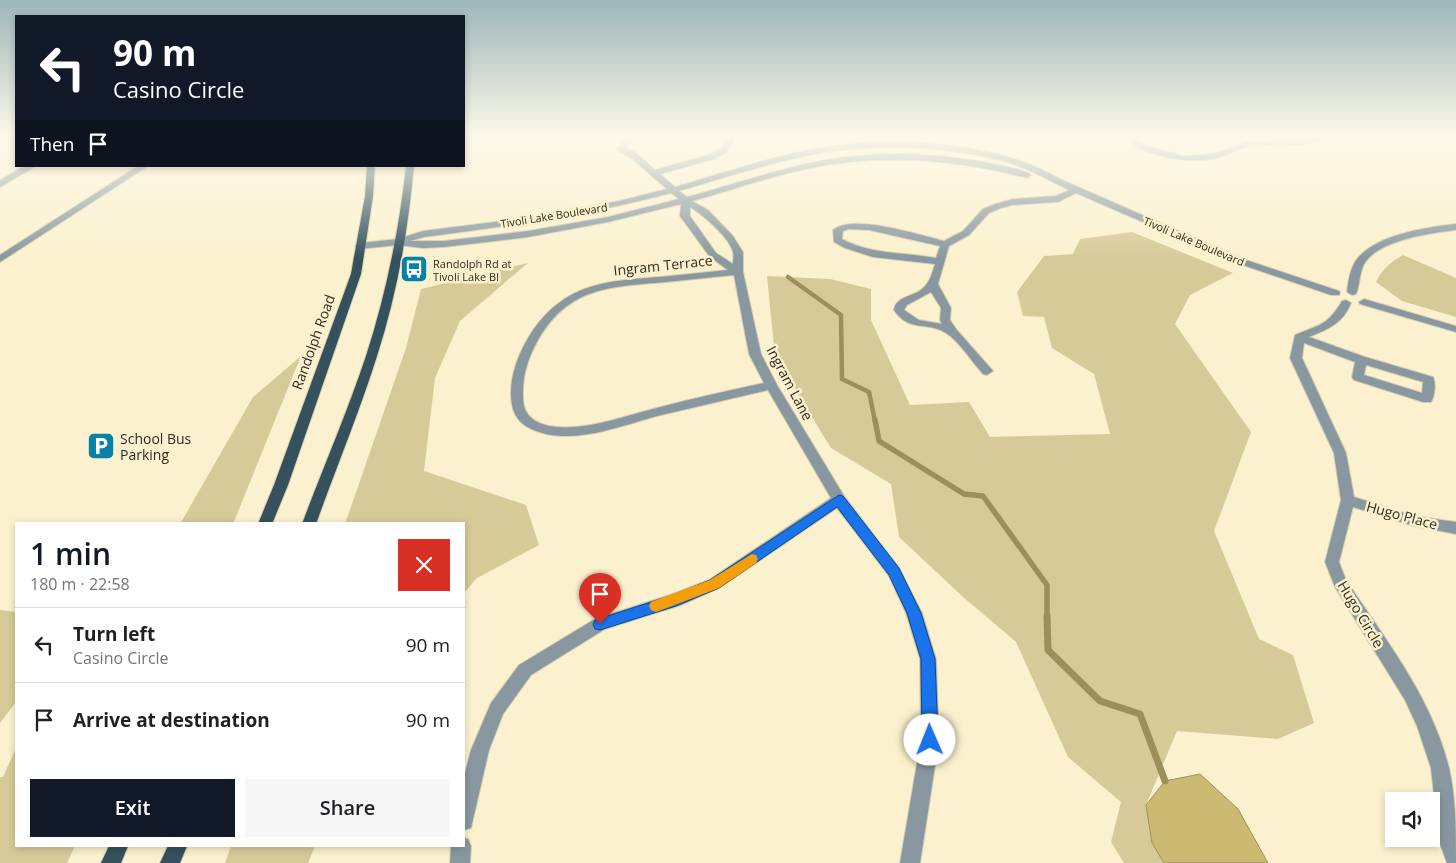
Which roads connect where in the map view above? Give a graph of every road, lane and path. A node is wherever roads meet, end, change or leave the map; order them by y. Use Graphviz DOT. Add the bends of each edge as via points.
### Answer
graph roads {
  1 [pos="12,177"];
  2 [pos="127,177"];
  3 [pos="370,177"];
  4 [pos="408,177"];
  5 [pos="658,177"];
  6 [pos="720,177"];
  7 [pos="771,177"];
  8 [pos="1037,177"];
  9 [pos="1050,177"];
  10 [pos="1057,182"];
  11 [pos="0,184"];
  12 [pos="673,190"];
  13 [pos="1075,190"];
  14 [pos="686,201"];
  15 [pos="1456,227"];
  16 [pos="399,242"];
  17 [pos="945,244"];
  18 [pos="360,246"];
  19 [pos="0,259"];
  20 [pos="939,262"];
  21 [pos="738,272"];
  22 [pos="933,284"];
  23 [pos="1349,298"];
  24 [pos="1456,329"];
  25 [pos="950,331"];
  26 [pos="1299,337"];
  27 [pos="1361,360"];
  28 [pos="987,371"];
  29 [pos="771,385"];
  30 [pos="839,500"];
  31 [pos="1348,500"];
  32 [pos="266,522"];
  33 [pos="311,522"];
  34 [pos="1456,528"];
  35 [pos="465,806"];
  36 [pos="119,847"];
  37 [pos="178,847"];
  38 [pos="461,847"];
  39 [pos="1456,861"];
  40 [pos="111,863"];
  41 [pos="170,863"];
  42 [pos="460,863"];
  43 [pos="910,863"];
  1 -- 11 [label="street"];
  2 -- 19 [label="street"];
  3 -- 18 [label="main road, Randolph Road"];
  4 -- 16 [label="main road"];
  5 -- 12 [label="street, Ingram Lane"];
  6 -- 12 [label="street, Tivoli Lake Boulevard"];
  7 -- 14 [label="street, Tivoli Lake Boulevard"];
  8 -- 10 [label="street, Tivoli Lake Boulevard"];
  9 -- 10 [label="street, Tivoli Lake Boulevard"];
  10 -- 13 [label="street, Tivoli Lake Boulevard"];
  12 -- 14 [label="street, Ingram Lane"];
  12 -- 16 [label="street, Tivoli Lake Boulevard" via="620,204 423,234"];
  13 -- 17 [label="street" via="1058,199 998,206 986,211 966,233"];
  13 -- 23 [label="street, Tivoli Lake Boulevard" via="1240,261 1335,293 1336,297"];
  14 -- 16 [label="street, Tivoli Lake Boulevard" via="628,216 512,237 422,246"];
  14 -- 21 [label="street" via="685,216 698,236 714,255"];
  14 -- 21 [label="street, Ingram Lane" via="705,212 730,238 738,252"];
  15 -- 23 [label="street" via="1402,237 1375,249 1360,262"];
  16 -- 18 [label="street, Tivoli Lake Boulevard"];
  16 -- 33 [label="main road" via="393,279 366,373"];
  17 -- 20 [label="street"];
  17 -- 20 [label="street" via="870,226 848,226 838,230 837,240 846,245"];
  18 -- 32 [label="main road, Randolph Road" via="347,302"];
  20 -- 22 [label="street"];
  21 -- 29 [label="street, Ingram Lane" via="755,354"];
  21 -- 29 [label="street, Ingram Terrace" via="629,280 598,286 572,297 553,312 534,335 522,360 517,386 518,409 526,422 548,430 574,432"];
  22 -- 25 [label="street" via="946,308 945,320"];
  22 -- 25 [label="street" via="926,292 905,300 900,308 909,319 942,326"];
  23 -- 24 [label="street" via="1356,305 1364,302"];
  23 -- 26 [label="street" via="1341,316 1332,324"];
  25 -- 28 [label="street"];
  26 -- 27 [label="street"];
  26 -- 31 [label="street, Hugo Circle" via="1296,358 1340,453"];
  27 -- 27 [label="street" via="1358,377 1427,399 1429,380"];
  29 -- 30 [label="street, Ingram Lane"];
  30 -- 35 [label="street" via="714,584 676,600 600,624 525,670 497,709 480,750"];
  30 -- 43 [label="street, Ingram Lane" via="894,572 914,613 928,659 930,740"];
  31 -- 34 [label="street, Hugo Place" via="1414,522"];
  31 -- 39 [label="street, Hugo Circle" via="1332,562 1340,583 1411,694 1425,726 1440,768 1448,841"];
  36 -- 40 [label="main road"];
  37 -- 41 [label="main road"];
  38 -- 42 [label="street"];
}
